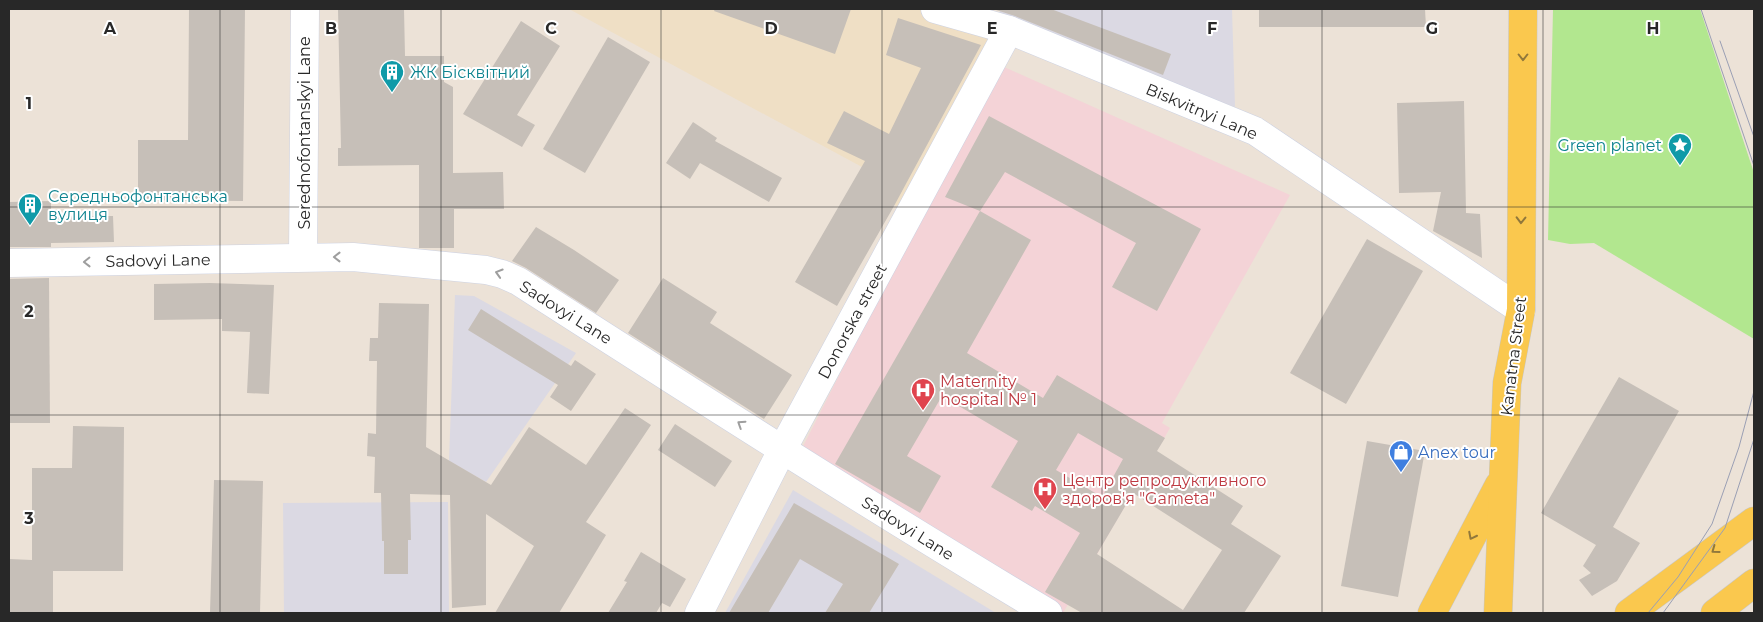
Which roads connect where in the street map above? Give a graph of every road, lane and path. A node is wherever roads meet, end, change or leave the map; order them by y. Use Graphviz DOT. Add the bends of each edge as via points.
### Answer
graph roads {
  1 [pos="305,9"];
  2 [pos="935,9"];
  3 [pos="1523,9"];
  4 [pos="1009,30"];
  5 [pos="302,257"];
  6 [pos="9,263"];
  7 [pos="1521,310"];
  8 [pos="782,450"];
  9 [pos="1503,477"];
  10 [pos="1754,521"];
  11 [pos="1754,582"];
  12 [pos="699,613"];
  13 [pos="1048,613"];
  14 [pos="1432,613"];
  15 [pos="1498,613"];
  16 [pos="1629,613"];
  17 [pos="1716,613"];
  1 -- 5 [label="street, Serednofontanskyi Lane"];
  2 -- 4 [label="street, Biskvitnyi Lane"];
  3 -- 7 [label="main road, Kanatna Street, one-way"];
  4 -- 7 [label="street, Biskvitnyi Lane" via="1254,132"];
  4 -- 8 [label="street, Donorska street"];
  5 -- 6 [label="street, Sadovyi Lane, one-way"];
  8 -- 5 [label="street, Sadovyi Lane, one-way" via="518,281 502,274 353,257"];
  7 -- 9 [label="main road, Kanatna Street" via="1507,383"];
  8 -- 12 [label="street, Donorska street"];
  8 -- 13 [label="street, Sadovyi Lane"];
  9 -- 14 [label="main road, one-way"];
  9 -- 15 [label="main road, Kanatna Street"];
  10 -- 16 [label="main road, one-way"];
  11 -- 17 [label="main road"];
}
